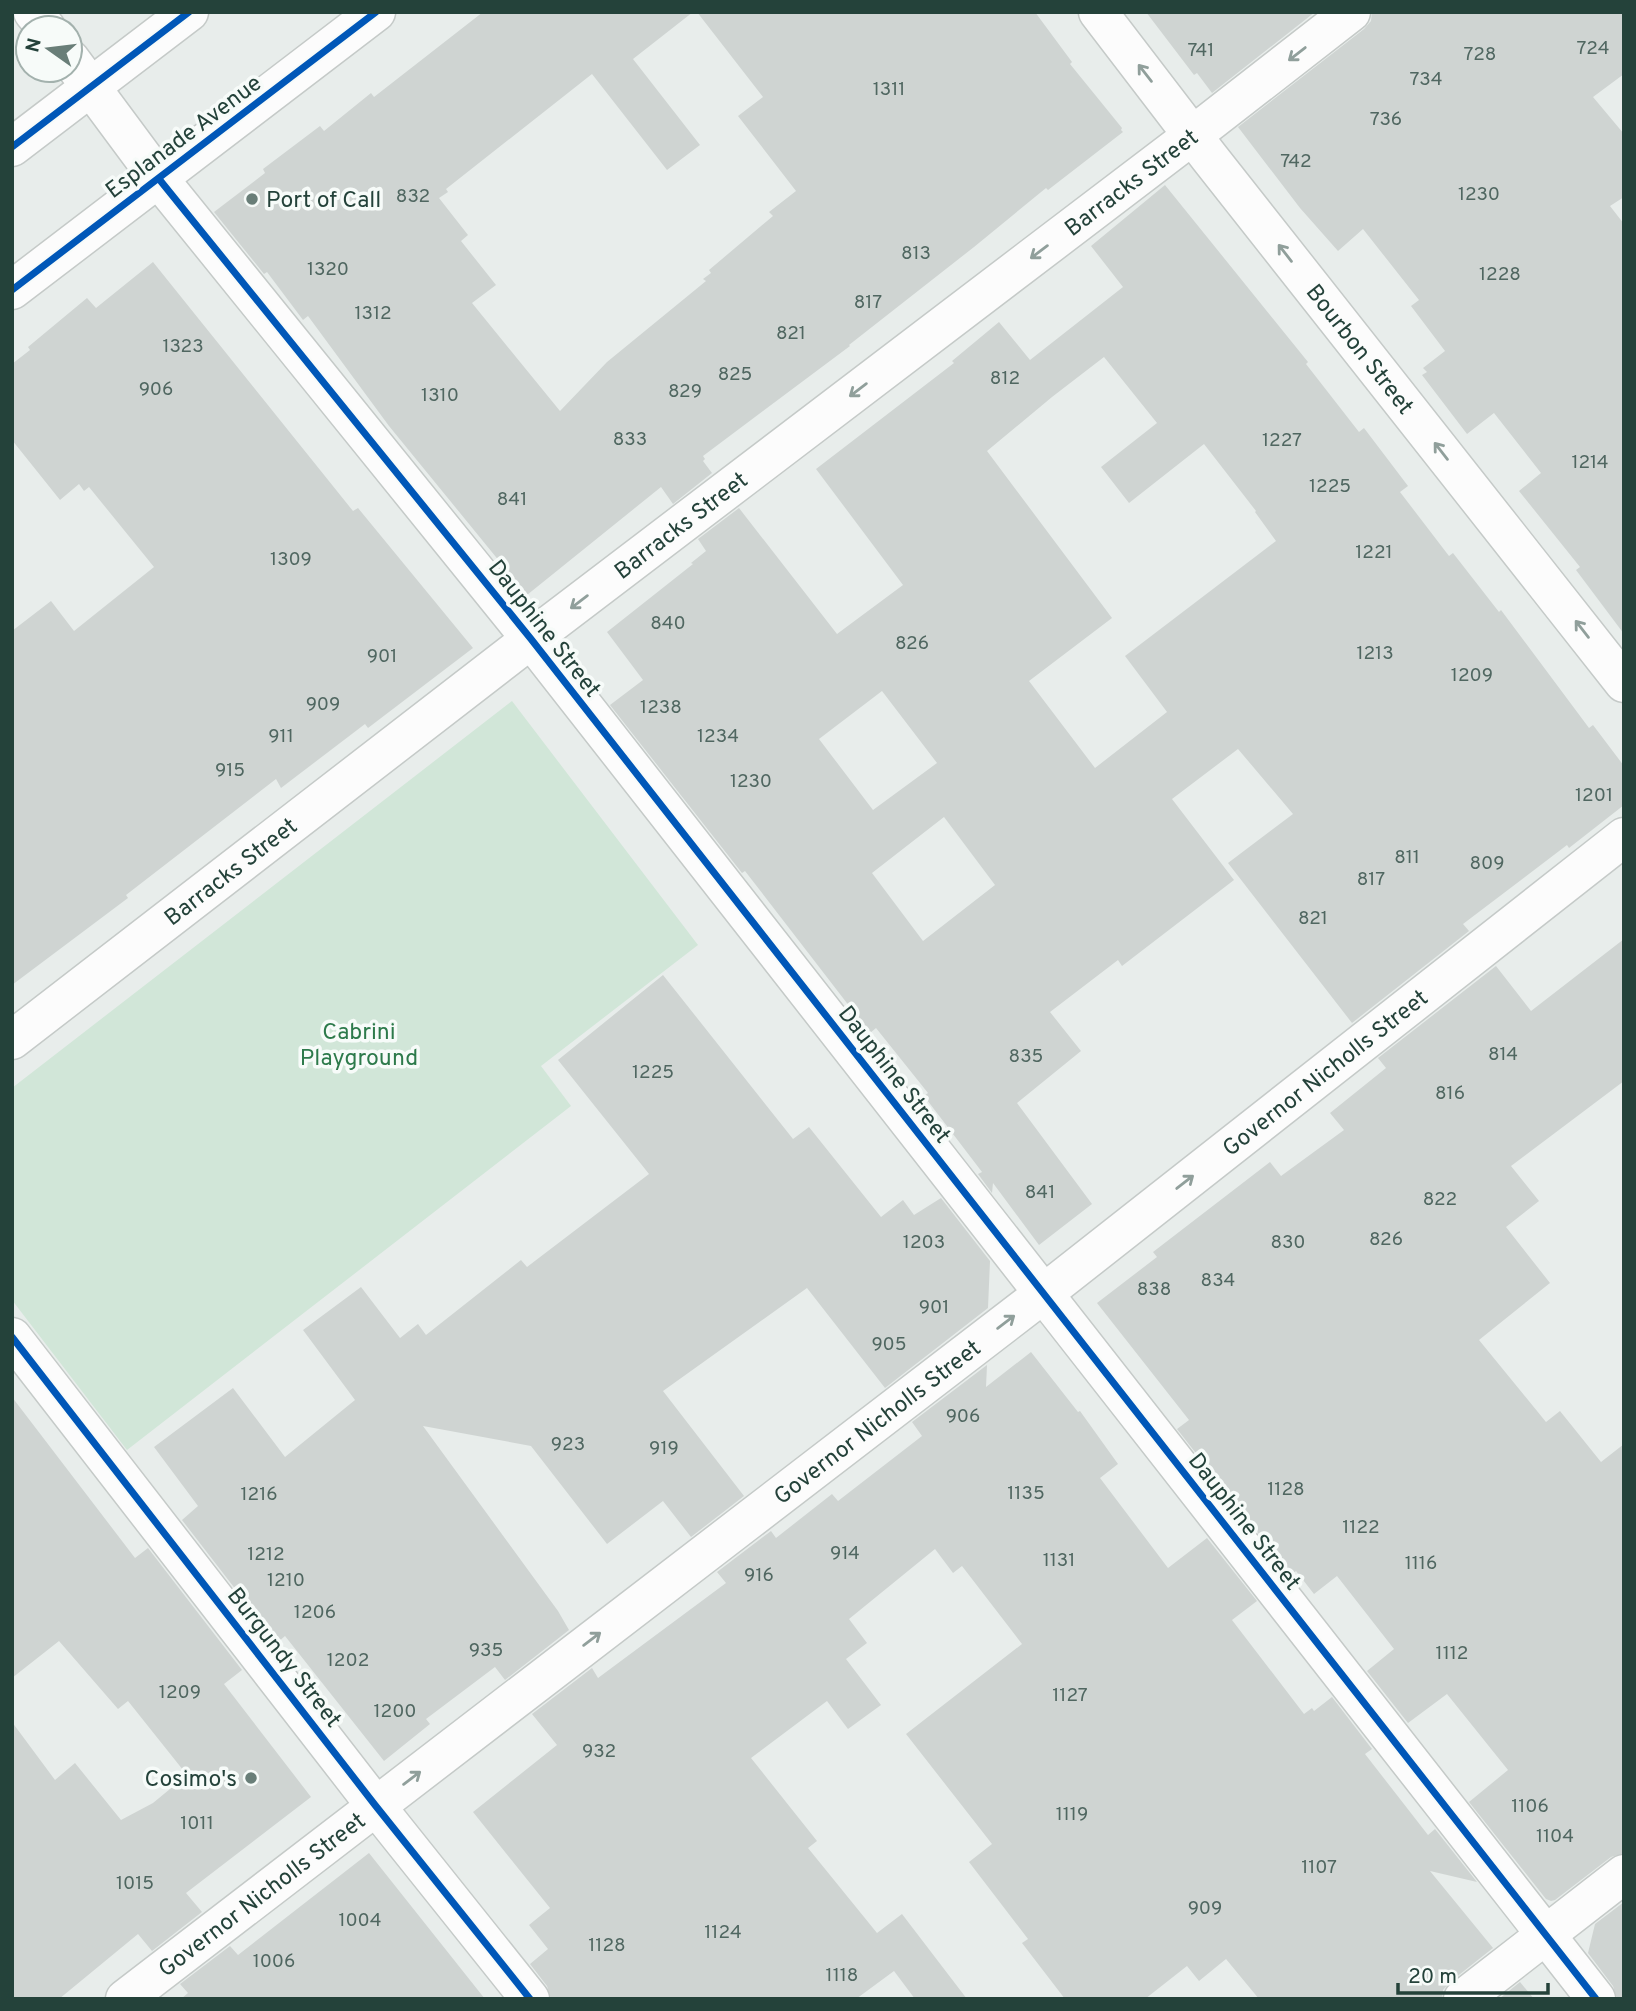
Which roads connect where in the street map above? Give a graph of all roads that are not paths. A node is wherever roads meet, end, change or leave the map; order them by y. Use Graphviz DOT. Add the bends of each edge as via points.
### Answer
graph roads {
  1 [pos="189,12"];
  2 [pos="376,12"];
  3 [pos="1098,12"];
  4 [pos="1351,12"];
  5 [pos="84,71"];
  6 [pos="84,78"];
  7 [pos="70,84"];
  8 [pos="1193,135"];
  9 [pos="12,148"];
  10 [pos="159,179"];
  11 [pos="12,290"];
  12 [pos="531,639"];
  13 [pos="1624,683"];
  14 [pos="1624,837"];
  15 [pos="12,1040"];
  16 [pos="1043,1294"];
  17 [pos="12,1337"];
  18 [pos="375,1805"];
  19 [pos="1624,1874"];
  20 [pos="1545,1935"];
  21 [pos="125,1999"];
  22 [pos="530,1999"];
  23 [pos="1463,1999"];
  24 [pos="1596,1999"];
  1 -- 5 [label="street"];
  2 -- 10 [label="street, Esplanade Avenue"];
  8 -- 3 [label="street, Bourbon Street, one-way"];
  4 -- 8 [label="street, Barracks Street, one-way"];
  6 -- 10 [label="street, Dauphine Street"];
  7 -- 9 [label="street"];
  8 -- 12 [label="street, Barracks Street, one-way"];
  13 -- 8 [label="street, Bourbon Street, one-way"];
  10 -- 11 [label="street, Esplanade Avenue"];
  10 -- 12 [label="street, Dauphine Street"];
  12 -- 15 [label="street, Barracks Street"];
  12 -- 16 [label="street, Dauphine Street"];
  16 -- 14 [label="street, Governor Nicholls Street, one-way"];
  18 -- 16 [label="street, Governor Nicholls Street, one-way"];
  16 -- 20 [label="street, Dauphine Street"];
  17 -- 18 [label="street, Burgundy Street"];
  18 -- 21 [label="street, Governor Nicholls Street"];
  18 -- 22 [label="street, Burgundy Street"];
  19 -- 20 [label="street"];
  20 -- 23 [label="street"];
  20 -- 24 [label="street, Dauphine Street"];
}
